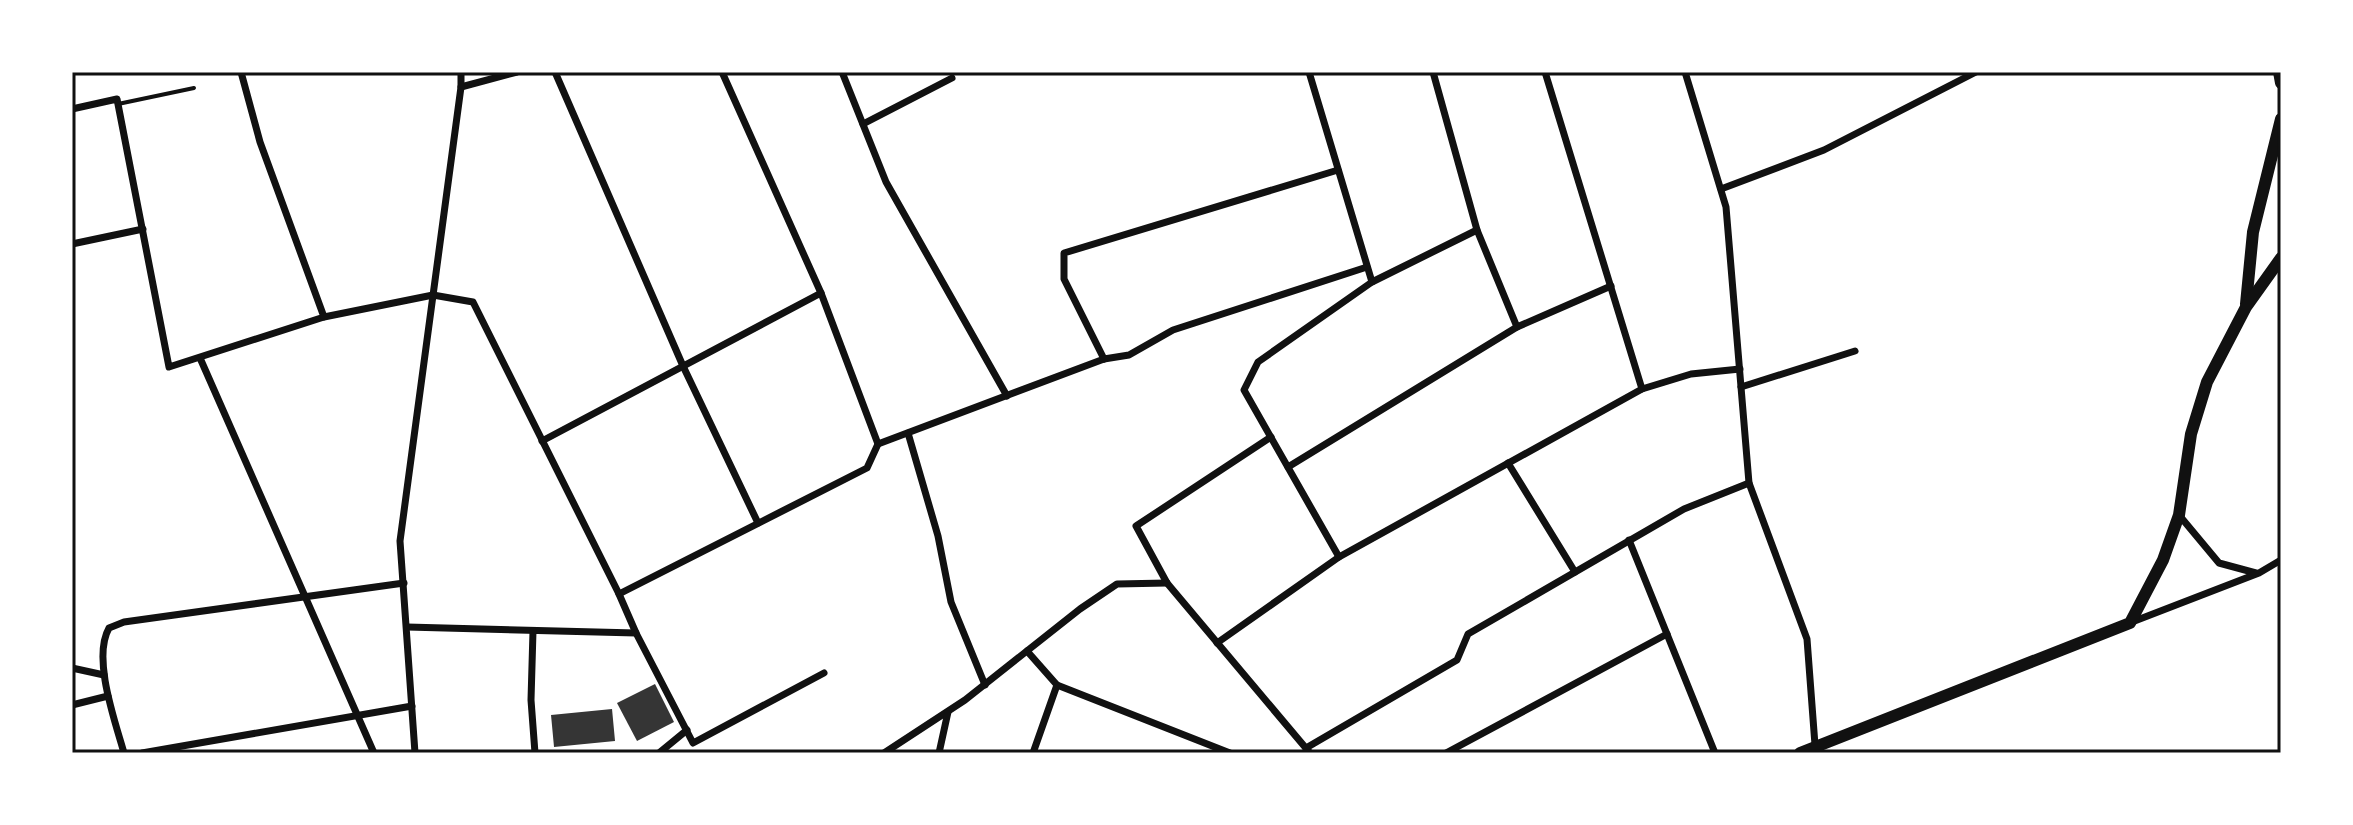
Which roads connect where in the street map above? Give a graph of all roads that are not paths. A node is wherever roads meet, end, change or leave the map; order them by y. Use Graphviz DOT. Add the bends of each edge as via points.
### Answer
graph roads {
  1 [pos="241,72"];
  2 [pos="461,72"];
  3 [pos="517,72"];
  4 [pos="555,72"];
  5 [pos="722,72"];
  6 [pos="842,72"];
  7 [pos="1309,72"];
  8 [pos="1433,72"];
  9 [pos="1545,72"];
  10 [pos="1685,72"];
  11 [pos="1976,72"];
  12 [pos="2279,72"];
  13 [pos="952,78"];
  14 [pos="2281,83"];
  15 [pos="461,87"];
  16 [pos="194,88"];
  17 [pos="118,104"];
  18 [pos="72,109"];
  19 [pos="2281,119"];
  20 [pos="863,124"];
  21 [pos="1338,170"];
  22 [pos="1721,189"];
  23 [pos="143,229"];
  24 [pos="1477,230"];
  25 [pos="72,244"];
  26 [pos="2281,258"];
  27 [pos="1367,267"];
  28 [pos="1372,282"];
  29 [pos="1611,286"];
  30 [pos="821,293"];
  31 [pos="433,295"];
  32 [pos="2246,307"];
  33 [pos="324,317"];
  34 [pos="1517,327"];
  35 [pos="1855,351"];
  36 [pos="200,358"];
  37 [pos="1104,359"];
  38 [pos="683,366"];
  39 [pos="1740,369"];
  40 [pos="1741,387"];
  41 [pos="1642,389"];
  42 [pos="1007,396"];
  43 [pos="908,433"];
  44 [pos="1271,437"];
  45 [pos="542,441"];
  46 [pos="878,444"];
  47 [pos="1508,463"];
  48 [pos="1288,467"];
  49 [pos="1749,483"];
  50 [pos="2179,515"];
  51 [pos="758,523"];
  52 [pos="1629,540"];
  53 [pos="1339,557"];
  54 [pos="2281,560"];
  55 [pos="1575,572"];
  56 [pos="2259,573"];
  57 [pos="404,583"];
  58 [pos="1167,583"];
  59 [pos="619,594"];
  60 [pos="305,596"];
  61 [pos="2130,623"];
  62 [pos="407,627"];
  63 [pos="533,631"];
  64 [pos="636,633"];
  65 [pos="1667,634"];
  66 [pos="1217,643"];
  67 [pos="1027,651"];
  68 [pos="72,668"];
  69 [pos="824,673"];
  70 [pos="104,675"];
  71 [pos="985,685"];
  72 [pos="1057,685"];
  73 [pos="108,696"];
  74 [pos="72,705"];
  75 [pos="412,706"];
  76 [pos="948,712"];
  77 [pos="357,715"];
  78 [pos="687,730"];
  79 [pos="1815,745"];
  80 [pos="1308,751"];
  81 [pos="124,753"];
  82 [pos="142,753"];
  83 [pos="374,753"];
  84 [pos="415,753"];
  85 [pos="535,753"];
  86 [pos="659,753"];
  87 [pos="884,753"];
  88 [pos="939,753"];
  89 [pos="1033,753"];
  90 [pos="1230,753"];
  91 [pos="1446,753"];
  92 [pos="1715,753"];
  93 [pos="1800,753"];
  1 -- 33 [label="street" via="260,142"];
  2 -- 15 [label="street"];
  3 -- 15 [label="street"];
  4 -- 38 [label="street"];
  5 -- 30 [label="street"];
  6 -- 20 [label="street"];
  7 -- 21 [label="street"];
  8 -- 24 [label="street"];
  9 -- 29 [label="street"];
  10 -- 22 [label="street"];
  11 -- 22 [label="street" via="1824,150"];
  12 -- 14 [label="main road"];
  13 -- 20 [label="street"];
  15 -- 31 [label="street"];
  16 -- 17 [label="lane"];
  17 -- 18 [label="street" via="117,99"];
  17 -- 23 [label="street"];
  19 -- 32 [label="main road" via="2253,232"];
  20 -- 42 [label="street" via="886,182"];
  21 -- 27 [label="street"];
  21 -- 37 [label="street" via="1064,253 1064,279"];
  22 -- 39 [label="street"];
  23 -- 25 [label="street"];
  23 -- 36 [label="street" via="169,367"];
  24 -- 28 [label="street"];
  24 -- 34 [label="street"];
  26 -- 32 [label="main road"];
  27 -- 28 [label="street"];
  27 -- 37 [label="street" via="1173,330 1129,355"];
  28 -- 44 [label="street" via="1258,362 1244,390"];
  29 -- 34 [label="street"];
  29 -- 41 [label="street"];
  30 -- 38 [label="street"];
  30 -- 46 [label="street"];
  31 -- 33 [label="street"];
  31 -- 45 [label="street" via="473,302"];
  31 -- 57 [label="street" via="400,541"];
  32 -- 50 [label="main road" via="2207,382 2191,434"];
  33 -- 36 [label="street"];
  34 -- 48 [label="street"];
  35 -- 40 [label="street"];
  36 -- 60 [label="street"];
  37 -- 42 [label="street"];
  38 -- 45 [label="street"];
  38 -- 51 [label="street"];
  39 -- 40 [label="street"];
  39 -- 41 [label="street" via="1691,374"];
  40 -- 49 [label="street"];
  41 -- 47 [label="street"];
  42 -- 43 [label="street"];
  43 -- 46 [label="street"];
  43 -- 71 [label="street" via="951,602"];
  44 -- 48 [label="street"];
  44 -- 58 [label="street" via="1136,526"];
  45 -- 59 [label="street"];
  46 -- 51 [label="street" via="867,468"];
  47 -- 53 [label="street"];
  47 -- 55 [label="street"];
  48 -- 53 [label="street"];
  49 -- 52 [label="street" via="1684,509"];
  49 -- 79 [label="street" via="1807,639"];
  50 -- 56 [label="street" via="2219,563"];
  50 -- 61 [label="main road" via="2163,560"];
  51 -- 59 [label="street"];
  52 -- 55 [label="street"];
  52 -- 65 [label="street"];
  53 -- 66 [label="street"];
  54 -- 56 [label="street"];
  55 -- 80 [label="street" via="1468,634 1457,660"];
  56 -- 61 [label="street"];
  57 -- 60 [label="street"];
  57 -- 62 [label="street"];
  58 -- 66 [label="street"];
  58 -- 67 [label="street" via="1117,584"];
  59 -- 64 [label="street"];
  60 -- 70 [label="street" via="116,624 105,639"];
  60 -- 77 [label="street"];
  61 -- 79 [label="main road"];
  62 -- 63 [label="street"];
  62 -- 75 [label="street"];
  63 -- 64 [label="street"];
  63 -- 85 [label="street"];
  64 -- 78 [label="street"];
  65 -- 91 [label="street"];
  65 -- 92 [label="street"];
  66 -- 80 [label="street"];
  67 -- 71 [label="street"];
  67 -- 72 [label="street"];
  68 -- 70 [label="street"];
  69 -- 78 [label="street" via="693,743"];
  70 -- 73 [label="street"];
  71 -- 76 [label="street"];
  72 -- 89 [label="street"];
  72 -- 90 [label="street"];
  73 -- 74 [label="street"];
  73 -- 81 [label="street"];
  75 -- 77 [label="street"];
  75 -- 84 [label="street"];
  76 -- 87 [label="street"];
  76 -- 88 [label="street"];
  77 -- 82 [label="street"];
  77 -- 83 [label="street"];
  78 -- 86 [label="street"];
  79 -- 93 [label="main road"];
}
